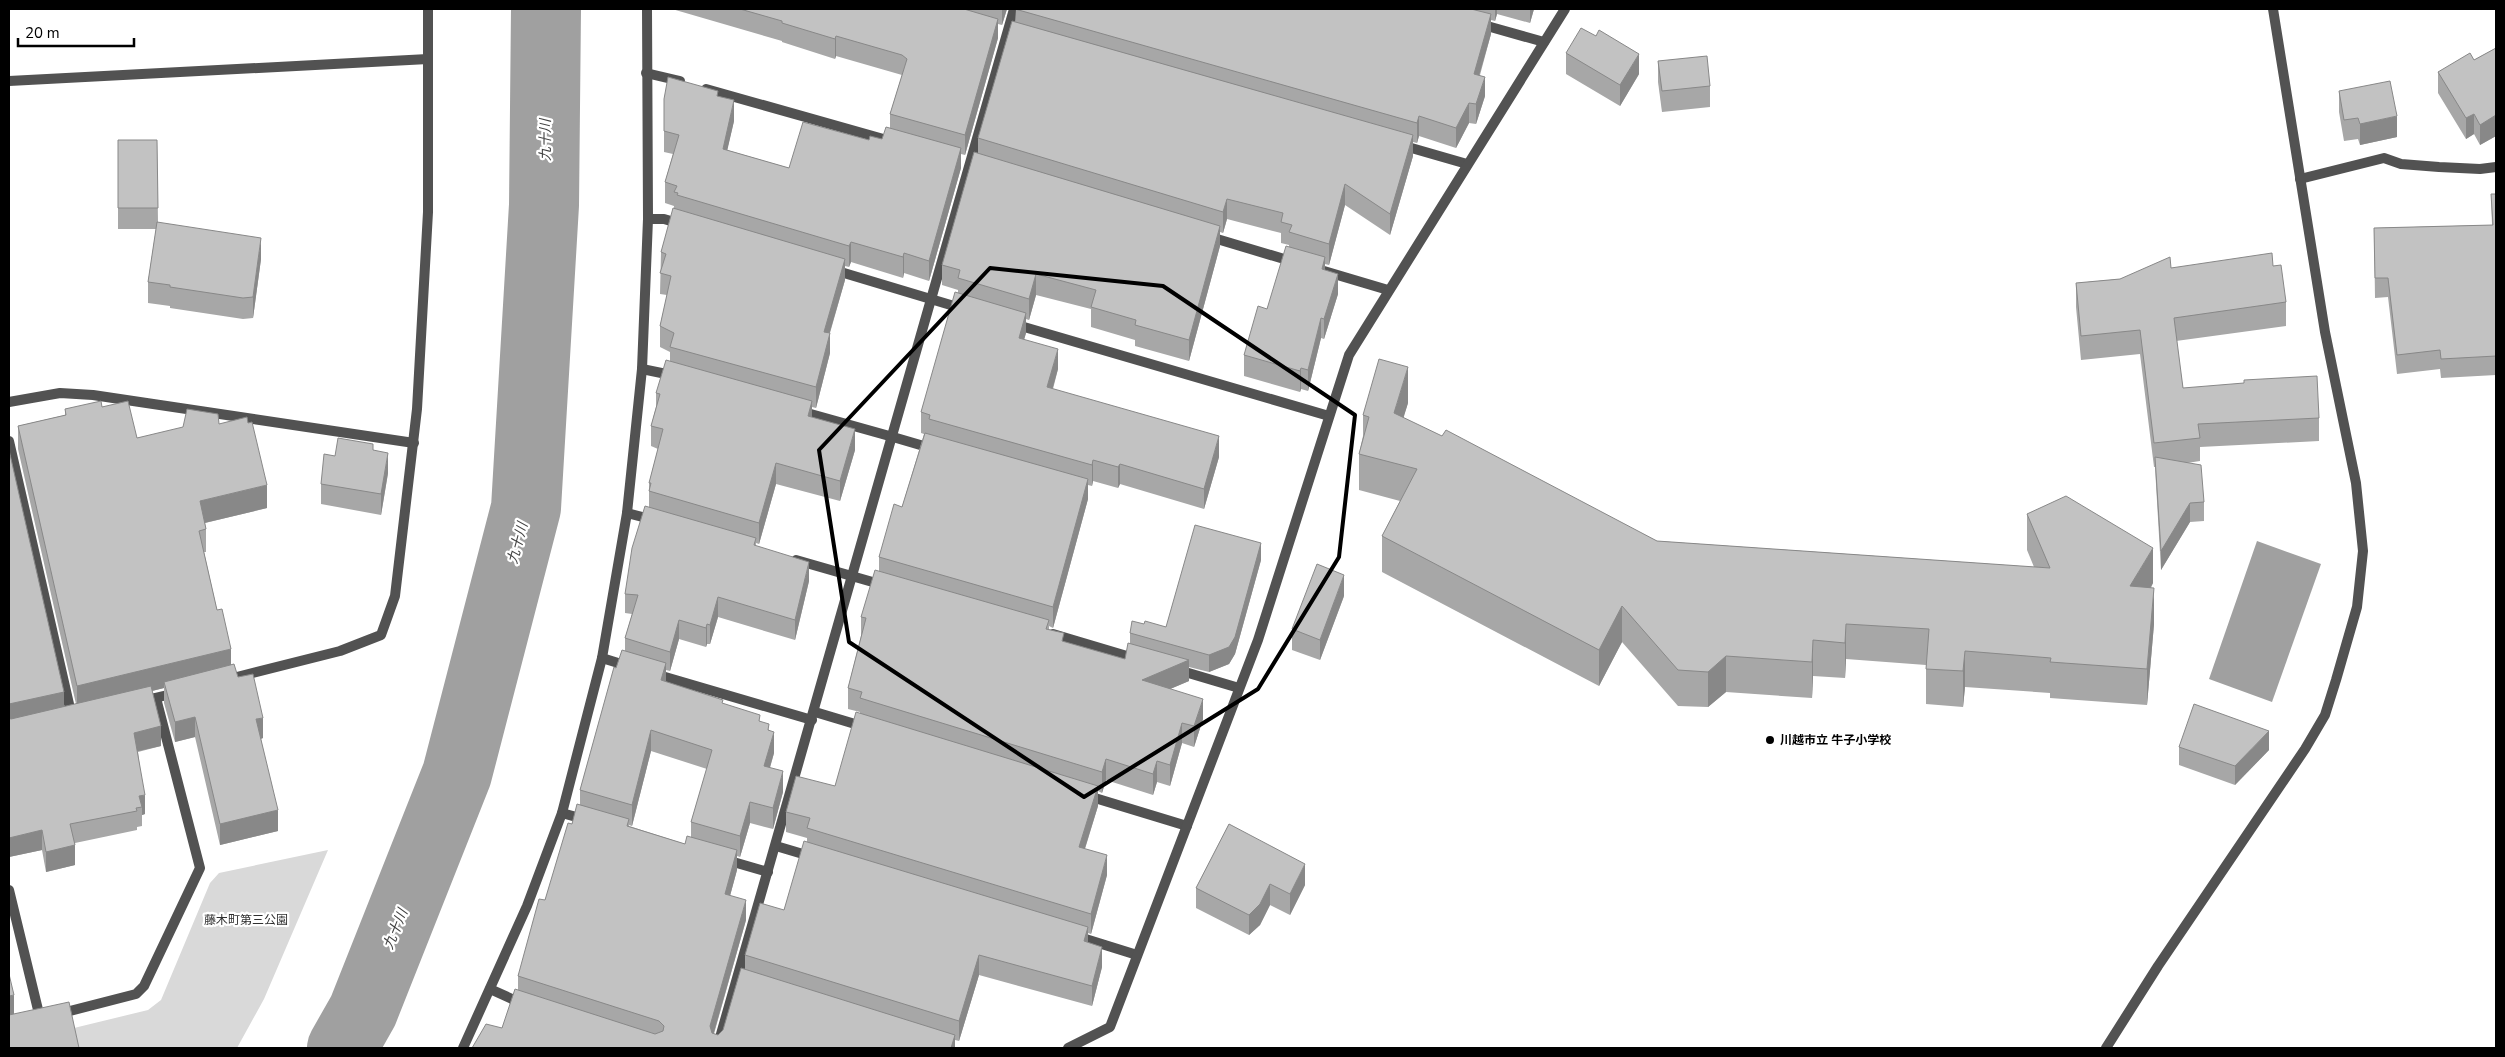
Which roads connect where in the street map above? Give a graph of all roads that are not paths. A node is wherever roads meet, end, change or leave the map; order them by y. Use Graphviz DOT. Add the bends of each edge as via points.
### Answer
graph roads {
  1 [pos="428,9"];
  2 [pos="647,9"];
  3 [pos="1014,9"];
  4 [pos="1565,9"];
  5 [pos="2273,9"];
  6 [pos="1472,22"];
  7 [pos="1544,42"];
  8 [pos="428,59"];
  9 [pos="646,73"];
  10 [pos="9,81"];
  11 [pos="1390,142"];
  12 [pos="905,146"];
  13 [pos="1467,164"];
  14 [pos="2496,167"];
  15 [pos="2300,179"];
  16 [pos="648,219"];
  17 [pos="693,228"];
  18 [pos="1198,233"];
  19 [pos="827,268"];
  20 [pos="1388,290"];
  21 [pos="932,300"];
  22 [pos="970,311"];
  23 [pos="1008,322"];
  24 [pos="642,369"];
  25 [pos="689,380"];
  26 [pos="9,402"];
  27 [pos="791,408"];
  28 [pos="1329,416"];
  29 [pos="893,437"];
  30 [pos="9,440"];
  31 [pos="414,443"];
  32 [pos="940,450"];
  33 [pos="627,513"];
  34 [pos="664,523"];
  35 [pos="787,558"];
  36 [pos="853,576"];
  37 [pos="897,589"];
  38 [pos="1040,630"];
  39 [pos="602,658"];
  40 [pos="1144,660"];
  41 [pos="1163,666"];
  42 [pos="214,683"];
  43 [pos="1239,688"];
  44 [pos="185,691"];
  45 [pos="156,698"];
  46 [pos="128,704"];
  47 [pos="813,716"];
  48 [pos="72,717"];
  49 [pos="872,729"];
  50 [pos="1072,791"];
  51 [pos="562,813"];
  52 [pos="600,824"];
  53 [pos="1186,826"];
  54 [pos="776,846"];
  55 [pos="712,856"];
  56 [pos="823,860"];
  57 [pos="768,872"];
  58 [pos="9,890"];
  59 [pos="1061,932"];
  60 [pos="1137,955"];
  61 [pos="490,989"];
  62 [pos="530,1007"];
  63 [pos="463,1048"];
  64 [pos="717,1048"];
  65 [pos="1068,1048"];
  66 [pos="2106,1048"];
  1 -- 8 [label="street"];
  2 -- 9 [label="street"];
  3 -- 21 [label="street"];
  4 -- 7 [label="street"];
  5 -- 15 [label="street"];
  6 -- 7 [label="street"];
  7 -- 13 [label="street"];
  8 -- 10 [label="street"];
  8 -- 31 [label="street" via="428,212"];
  9 -- 12 [label="street"];
  9 -- 16 [label="street"];
  11 -- 13 [label="street"];
  13 -- 20 [label="street"];
  14 -- 15 [label="street" via="2480,169 2401,164 2384,158"];
  15 -- 66 [label="street" via="2325,332 2356,483 2363,551 2357,607 2325,716"];
  16 -- 17 [label="street" via="664,219"];
  16 -- 24 [label="street"];
  18 -- 20 [label="street"];
  19 -- 21 [label="street"];
  20 -- 28 [label="street" via="1349,355"];
  21 -- 22 [label="street"];
  21 -- 29 [label="street"];
  23 -- 28 [label="street"];
  24 -- 25 [label="street"];
  24 -- 33 [label="street"];
  26 -- 31 [label="street" via="60,393 93,395"];
  27 -- 29 [label="street"];
  28 -- 43 [label="street" via="1258,640"];
  29 -- 32 [label="street"];
  29 -- 36 [label="street"];
  30 -- 48 [label="street"];
  31 -- 42 [label="street" via="395,596 381,635 340,651"];
  33 -- 34 [label="street"];
  33 -- 39 [label="street"];
  35 -- 36 [label="street"];
  36 -- 37 [label="street"];
  36 -- 47 [label="street"];
  38 -- 40 [label="street"];
  39 -- 47 [label="street"];
  39 -- 51 [label="street"];
  41 -- 43 [label="street"];
  43 -- 53 [label="street"];
  44 -- 45 [label="street"];
  45 -- 46 [label="street"];
  45 -- 58 [label="street" via="200,868 144,986 136,994 36,1019"];
  47 -- 49 [label="street"];
  47 -- 54 [label="street"];
  50 -- 53 [label="street"];
  51 -- 52 [label="street"];
  51 -- 61 [label="street" via="527,906"];
  53 -- 60 [label="street"];
  54 -- 56 [label="street"];
  54 -- 57 [label="street"];
  55 -- 57 [label="street"];
  57 -- 64 [label="street" via="741,982"];
  59 -- 60 [label="street"];
  60 -- 65 [label="street" via="1110,1027"];
  61 -- 62 [label="street"];
  61 -- 63 [label="street"];
}
